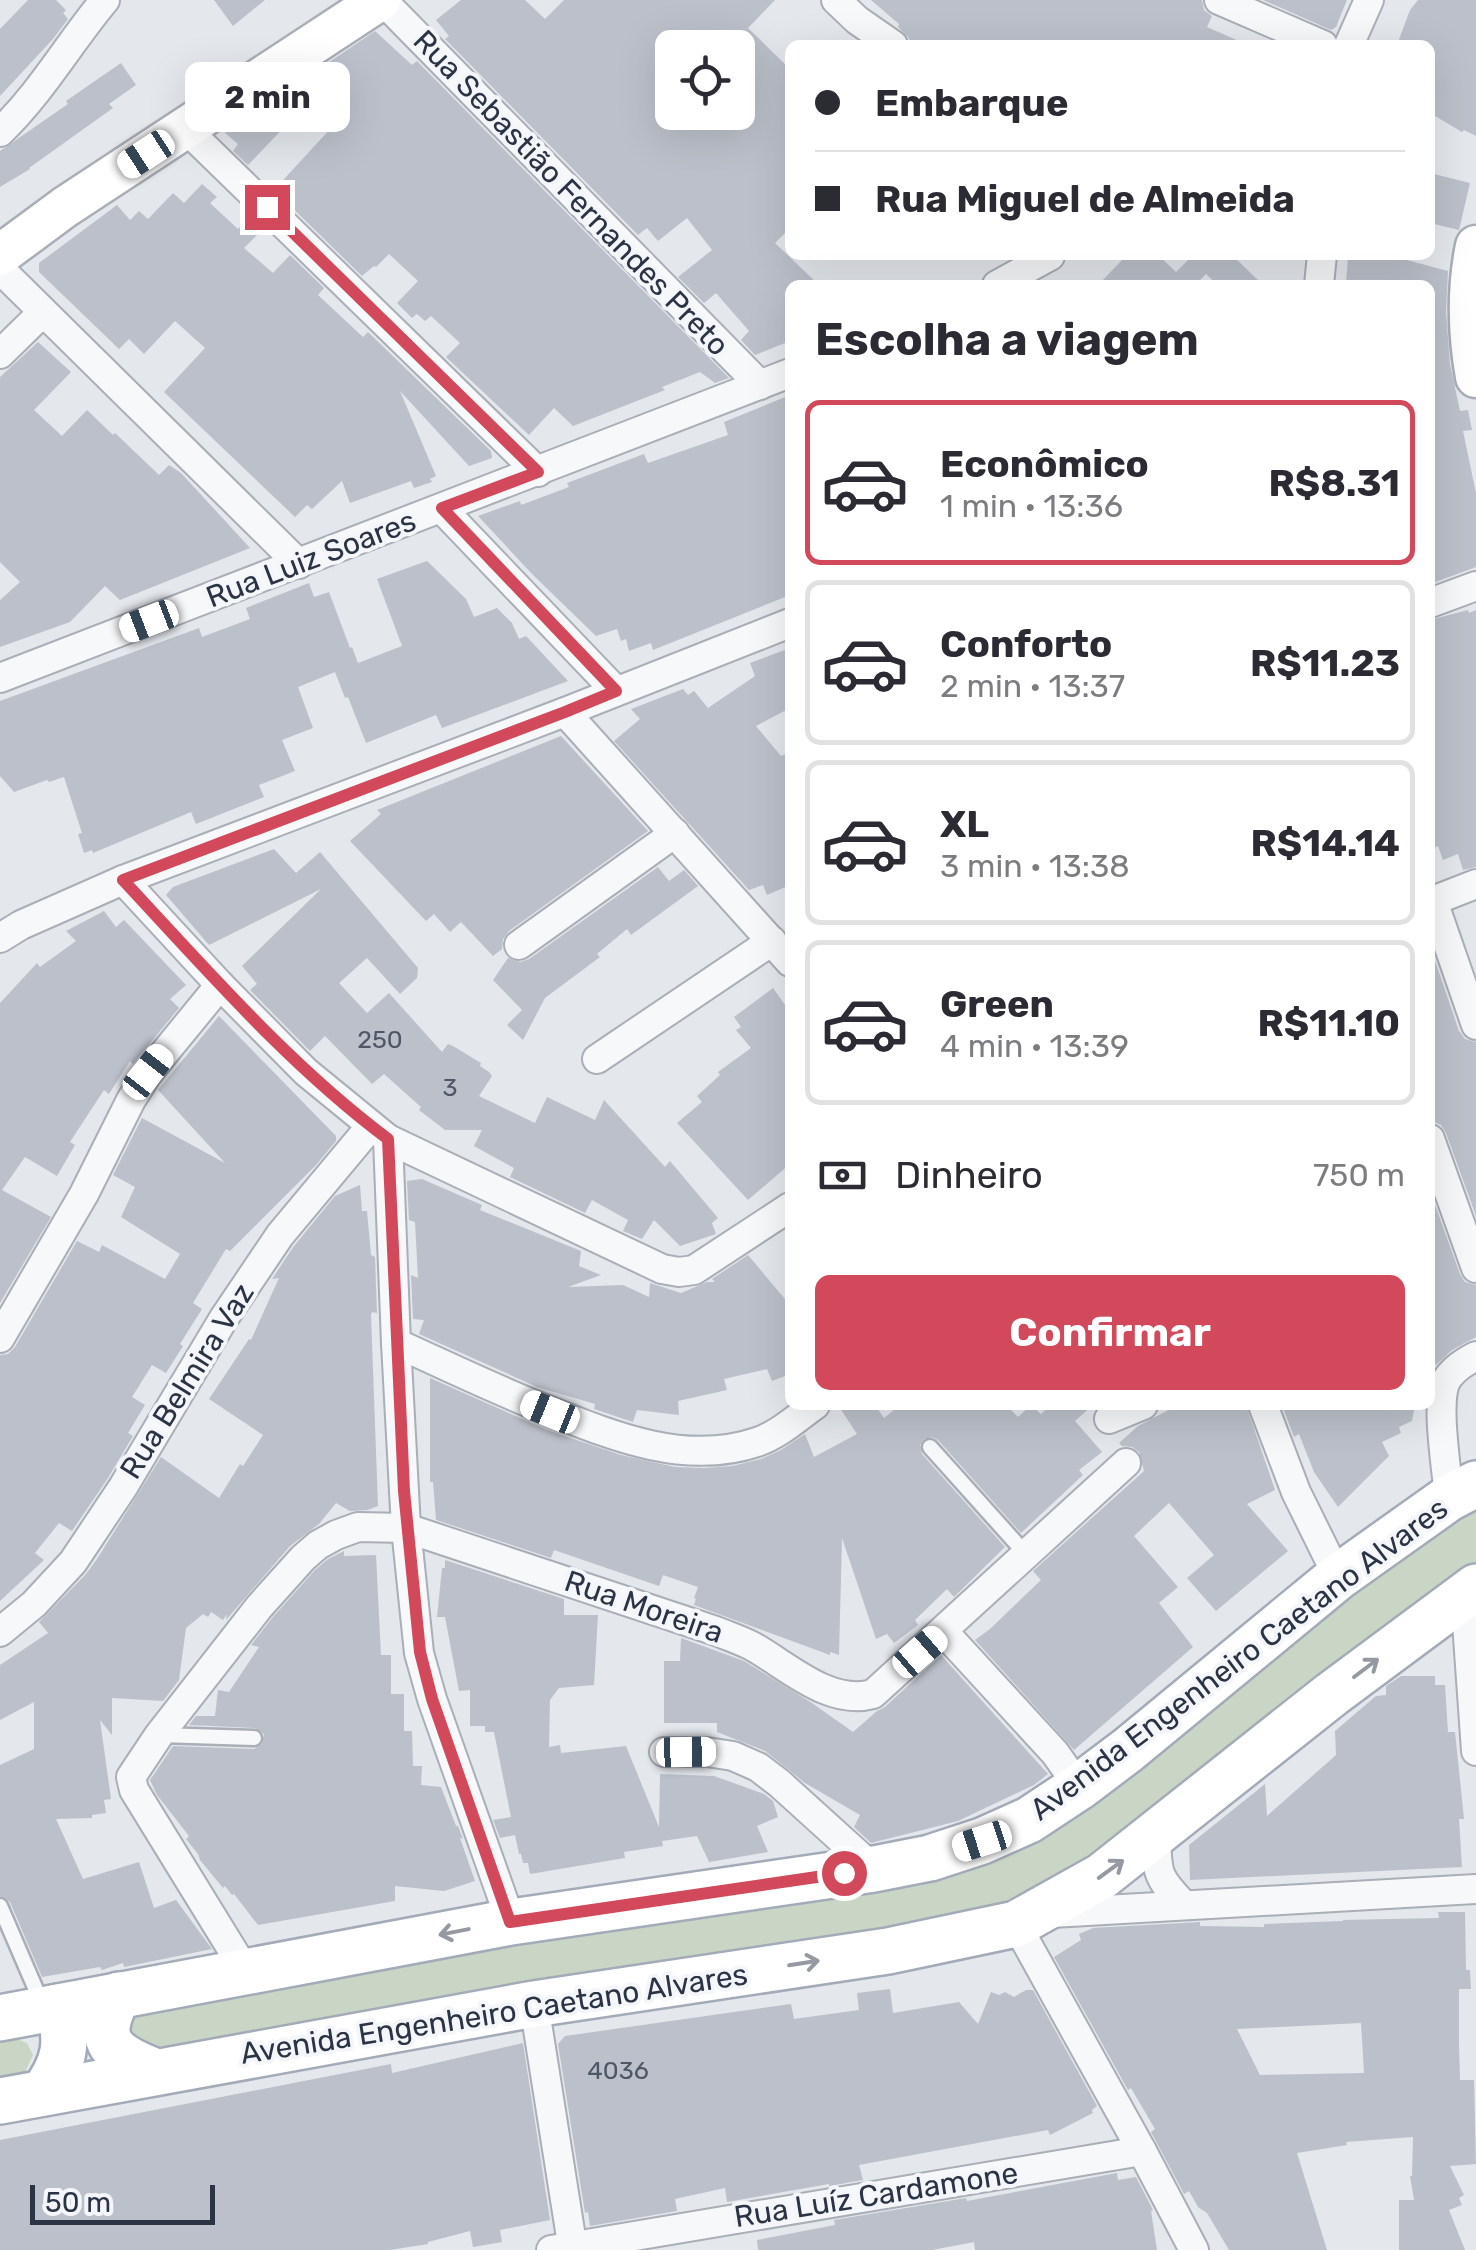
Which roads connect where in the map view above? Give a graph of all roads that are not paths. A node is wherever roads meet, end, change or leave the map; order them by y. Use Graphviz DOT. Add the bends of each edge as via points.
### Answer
graph roads {
  1 [pos="105,0"];
  2 [pos="381,0"];
  3 [pos="836,0"];
  4 [pos="1219,0"];
  5 [pos="1369,0"];
  6 [pos="885,40"];
  7 [pos="1311,40"];
  8 [pos="1351,40"];
  9 [pos="185,128"];
  10 [pos="0,132"];
  11 [pos="1476,246"];
  12 [pos="0,255"];
  13 [pos="1043,260"];
  14 [pos="0,269"];
  15 [pos="1007,280"];
  16 [pos="43,312"];
  17 [pos="0,354"];
  18 [pos="785,375"];
  19 [pos="1476,377"];
  20 [pos="760,385"];
  21 [pos="538,472"];
  22 [pos="442,508"];
  23 [pos="299,564"];
  24 [pos="1476,586"];
  25 [pos="1435,601"];
  26 [pos="785,626"];
  27 [pos="0,678"];
  28 [pos="616,691"];
  29 [pos="565,712"];
  30 [pos="675,832"];
  31 [pos="123,880"];
  32 [pos="1476,884"];
  33 [pos="1435,899"];
  34 [pos="1435,912"];
  35 [pos="0,938"];
  36 [pos="519,945"];
  37 [pos="781,951"];
  38 [pos="220,985"];
  39 [pos="1476,1025"];
  40 [pos="597,1059"];
  41 [pos="380,1132"];
  42 [pos="1435,1153"];
  43 [pos="785,1211"];
  44 [pos="1476,1268"];
  45 [pos="0,1338"];
  46 [pos="396,1343"];
  47 [pos="1476,1356"];
  48 [pos="808,1410"];
  49 [pos="1265,1410"];
  50 [pos="930,1448"];
  51 [pos="1126,1463"];
  52 [pos="1463,1491"];
  53 [pos="406,1528"];
  54 [pos="1026,1553"];
  55 [pos="1338,1577"];
  56 [pos="1470,1591"];
  57 [pos="944,1631"];
  58 [pos="0,1632"];
  59 [pos="159,1734"];
  60 [pos="254,1738"];
  61 [pos="1476,1748"];
  62 [pos="664,1752"];
  63 [pos="1079,1788"];
  64 [pos="1156,1835"];
  65 [pos="874,1869"];
  66 [pos="1476,1889"];
  67 [pos="1184,1905"];
  68 [pos="0,1906"];
  69 [pos="1026,1919"];
  70 [pos="510,1922"];
  71 [pos="246,1972"];
  72 [pos="119,1996"];
  73 [pos="534,2004"];
  74 [pos="51,2008"];
  75 [pos="0,2018"];
  76 [pos="156,2072"];
  77 [pos="22,2097"];
  78 [pos="1142,2151"];
  79 [pos="565,2249"];
  80 [pos="1194,2250"];
  1 -- 10 [label="street"];
  2 -- 9 [label="main road"];
  2 -- 20 [label="street, Rua Sebastião Fernandes Preto"];
  3 -- 6 [label="street"];
  4 -- 7 [label="street"];
  5 -- 8 [label="street"];
  9 -- 12 [label="main road"];
  9 -- 21 [label="street"];
  11 -- 19 [label="main road" via="1468,305"];
  13 -- 15 [label="street"];
  14 -- 16 [label="street"];
  16 -- 17 [label="street"];
  16 -- 23 [label="street"];
  18 -- 20 [label="street, Rua Luiz Soares"];
  20 -- 21 [label="street, Rua Luiz Soares"];
  21 -- 22 [label="street, Rua Luiz Soares"];
  22 -- 23 [label="street, Rua Luiz Soares"];
  22 -- 28 [label="street"];
  23 -- 27 [label="street, Rua Luiz Soares"];
  24 -- 25 [label="street"];
  26 -- 28 [label="street"];
  28 -- 29 [label="street"];
  29 -- 30 [label="street"];
  29 -- 31 [label="street"];
  30 -- 36 [label="street"];
  30 -- 37 [label="street"];
  31 -- 35 [label="street"];
  31 -- 38 [label="street"];
  32 -- 33 [label="street"];
  34 -- 39 [label="street"];
  37 -- 40 [label="street"];
  38 -- 41 [label="street" via="306,1072"];
  38 -- 45 [label="street" via="148,1072"];
  41 -- 43 [label="street" via="679,1272 694,1270"];
  41 -- 46 [label="street"];
  41 -- 58 [label="street, Rua Belmira Vaz" via="280,1234 73,1562"];
  42 -- 44 [label="street"];
  46 -- 48 [label="street" via="609,1435 663,1447 736,1448 762,1441"];
  46 -- 53 [label="street"];
  47 -- 52 [label="street" via="1445,1384 1443,1419"];
  49 -- 55 [label="street"];
  50 -- 54 [label="lane"];
  51 -- 54 [label="street, Rua Moreira"];
  52 -- 55 [label="main road, Avenida Engenheiro Caetano Alvares"];
  53 -- 57 [label="street, Rua Moreira" via="716,1631 849,1697 873,1694"];
  53 -- 59 [label="street, Rua Moreira" via="358,1528 318,1545 258,1607"];
  53 -- 70 [label="street" via="432,1699"];
  54 -- 57 [label="street, Rua Moreira"];
  55 -- 63 [label="main road, Avenida Engenheiro Caetano Alvares"];
  56 -- 61 [label="street"];
  64 -- 56 [label="main road, Avenida Engenheiro Caetano Alvares, one-way"];
  57 -- 63 [label="street" via="1056,1752"];
  59 -- 60 [label="lane"];
  59 -- 71 [label="street, Rua Moreira" via="132,1783"];
  62 -- 65 [label="street" via="733,1756 758,1767"];
  63 -- 65 [label="main road, Avenida Engenheiro Caetano Alvares" via="982,1841"];
  64 -- 67 [label="street" via="1159,1875"];
  69 -- 64 [label="main road, Avenida Engenheiro Caetano Alvares, one-way" via="1102,1876"];
  65 -- 70 [label="main road, Avenida Engenheiro Caetano Alvares"];
  66 -- 67 [label="street"];
  67 -- 69 [label="street"];
  68 -- 74 [label="lane"];
  73 -- 69 [label="main road, Avenida Engenheiro Caetano Alvares, one-way" via="888,1951"];
  69 -- 78 [label="street"];
  70 -- 71 [label="main road, Avenida Engenheiro Caetano Alvares, one-way"];
  71 -- 72 [label="main road, Avenida Engenheiro Caetano Alvares"];
  72 -- 74 [label="main road, Avenida Engenheiro Caetano Alvares"];
  72 -- 76 [label="main road" via="106,2023 111,2046"];
  73 -- 76 [label="main road, Avenida Engenheiro Caetano Alvares"];
  73 -- 79 [label="street"];
  74 -- 75 [label="main road, Avenida Engenheiro Caetano Alvares"];
  74 -- 77 [label="main road" via="64,2048 56,2072"];
  76 -- 77 [label="main road, Avenida Engenheiro Caetano Alvares"];
  78 -- 79 [label="street, Rua Luíz Cardamone"];
  78 -- 80 [label="street"];
}
